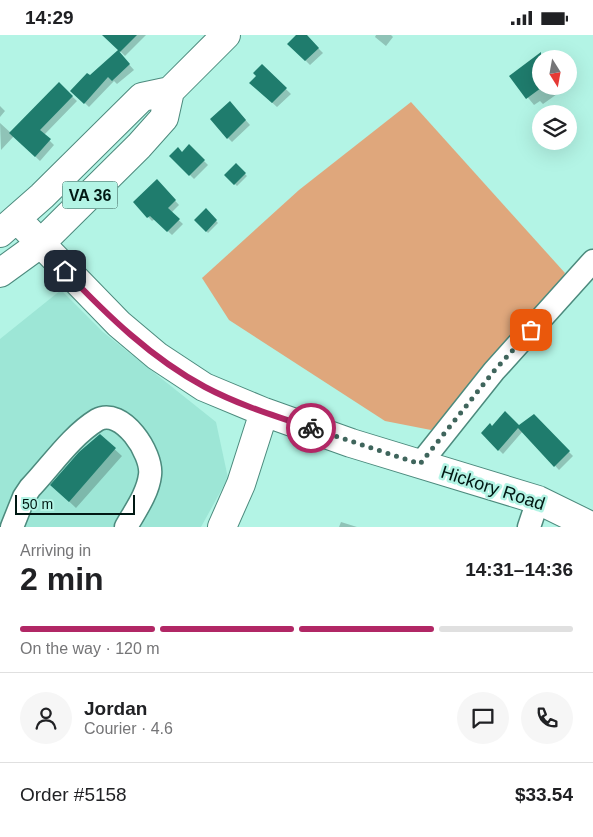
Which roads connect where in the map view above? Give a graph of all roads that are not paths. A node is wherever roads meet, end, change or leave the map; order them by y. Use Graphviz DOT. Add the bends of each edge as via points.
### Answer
graph roads {
  1 [pos="226,35"];
  2 [pos="170,91"];
  3 [pos="8,226"];
  4 [pos="40,244"];
  5 [pos="593,261"];
  6 [pos="0,273"];
  7 [pos="264,412"];
  8 [pos="420,464"];
  9 [pos="538,500"];
  10 [pos="12,527"];
  11 [pos="126,527"];
  12 [pos="222,527"];
  13 [pos="529,527"];
  14 [pos="593,527"];
  1 -- 2 [label="main road"];
  2 -- 3 [label="main road, VA 36" via="142,97"];
  2 -- 4 [label="main road, VA 36" via="164,118"];
  3 -- 4 [label="main road"];
  4 -- 6 [label="main road, VA 36"];
  4 -- 7 [label="main road" via="103,310 157,357 204,387"];
  5 -- 8 [label="street" via="494,371"];
  7 -- 8 [label="main road, Hickory Road"];
  7 -- 12 [label="main road" via="241,484"];
  8 -- 9 [label="main road, Hickory Road"];
  9 -- 13 [label="street"];
  9 -- 14 [label="main road, Hickory Road"];
  10 -- 11 [label="street" via="24,497 80,434 99,419 109,417 126,425 138,438 151,473"];
}
